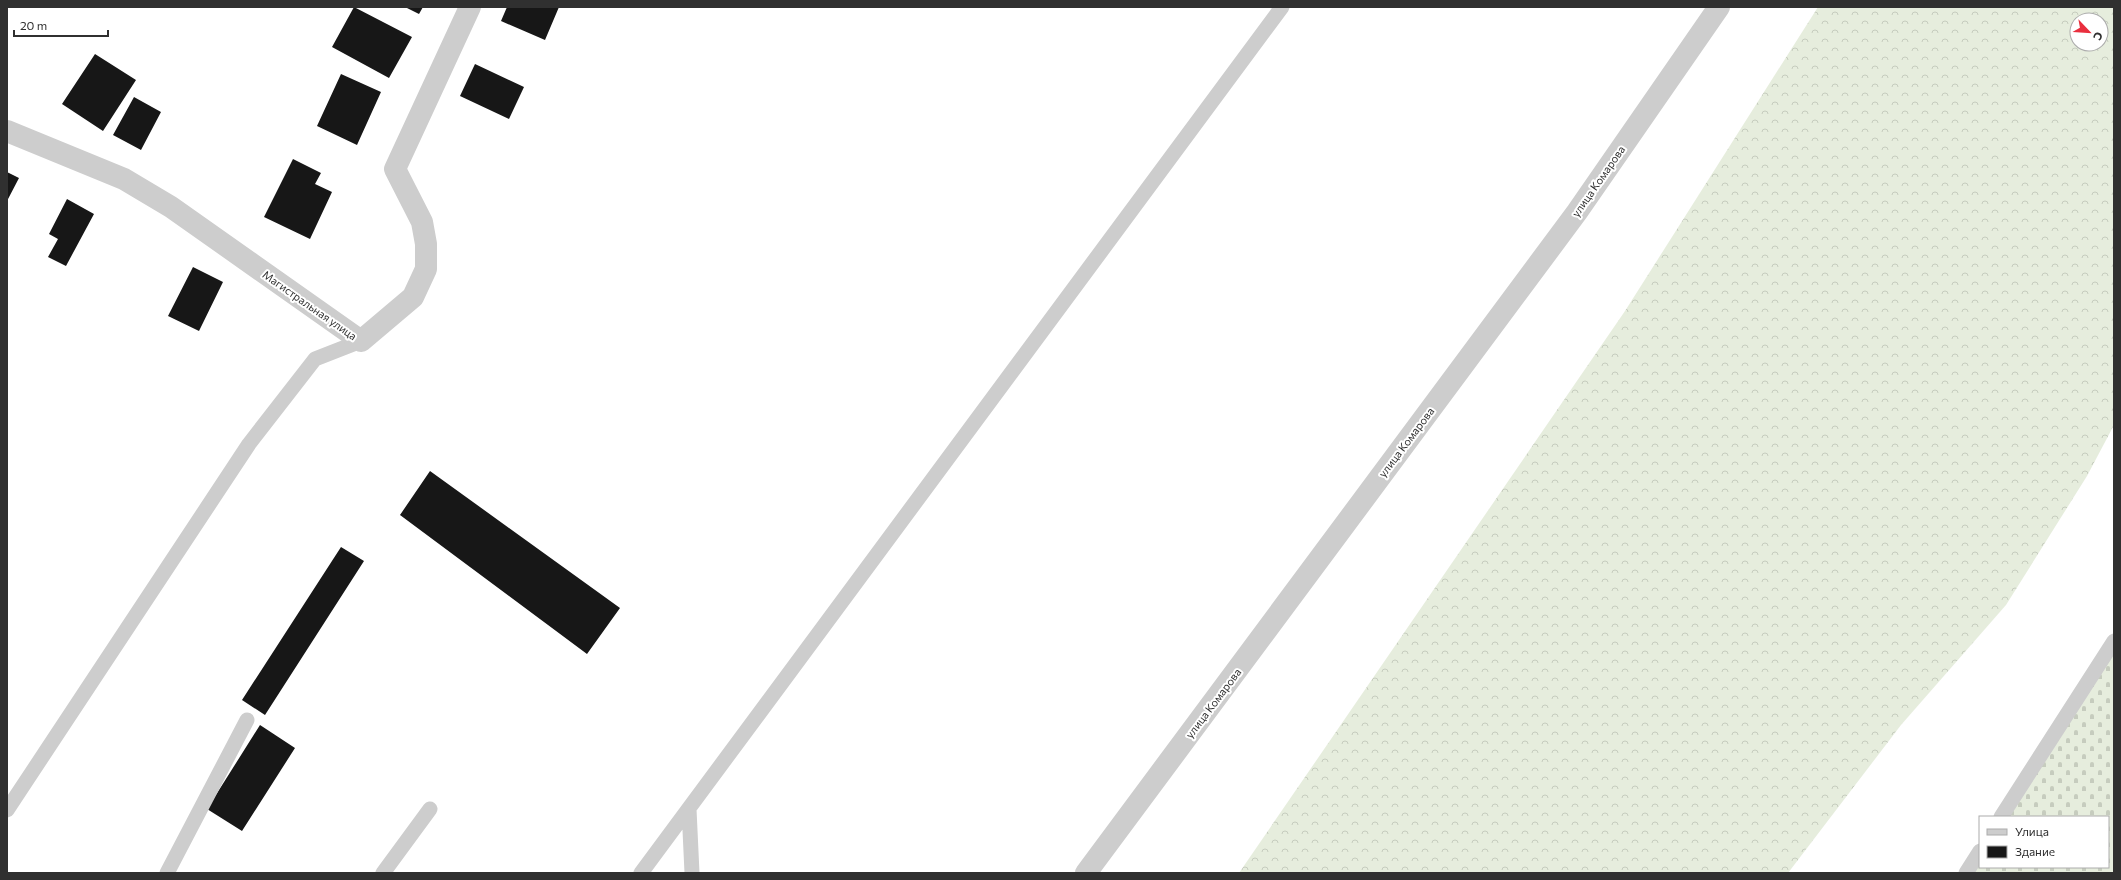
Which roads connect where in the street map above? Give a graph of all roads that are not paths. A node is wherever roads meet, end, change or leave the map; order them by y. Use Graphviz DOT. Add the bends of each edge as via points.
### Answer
graph roads {
  1 [pos="470,7"];
  2 [pos="1282,7"];
  3 [pos="1719,7"];
  4 [pos="7,131"];
  5 [pos="361,341"];
  6 [pos="2114,640"];
  7 [pos="248,720"];
  8 [pos="430,809"];
  9 [pos="689,809"];
  10 [pos="7,810"];
  11 [pos="2002,816"];
  12 [pos="1979,853"];
  13 [pos="167,873"];
  14 [pos="383,873"];
  15 [pos="642,873"];
  16 [pos="692,873"];
  17 [pos="1086,873"];
  18 [pos="1966,873"];
  1 -- 5 [label="street, Магистральная улица" via="395,169 422,222 426,244 426,269 413,297"];
  2 -- 9 [label="lane"];
  3 -- 17 [label="street, улица Комарова" via="1577,212"];
  4 -- 5 [label="street, Магистральная улица" via="124,179 171,207"];
  5 -- 10 [label="lane" via="314,359 249,444"];
  6 -- 11 [label="lane"];
  7 -- 13 [label="lane"];
  8 -- 14 [label="lane"];
  9 -- 15 [label="lane"];
  9 -- 16 [label="lane"];
  12 -- 18 [label="lane"];
}
